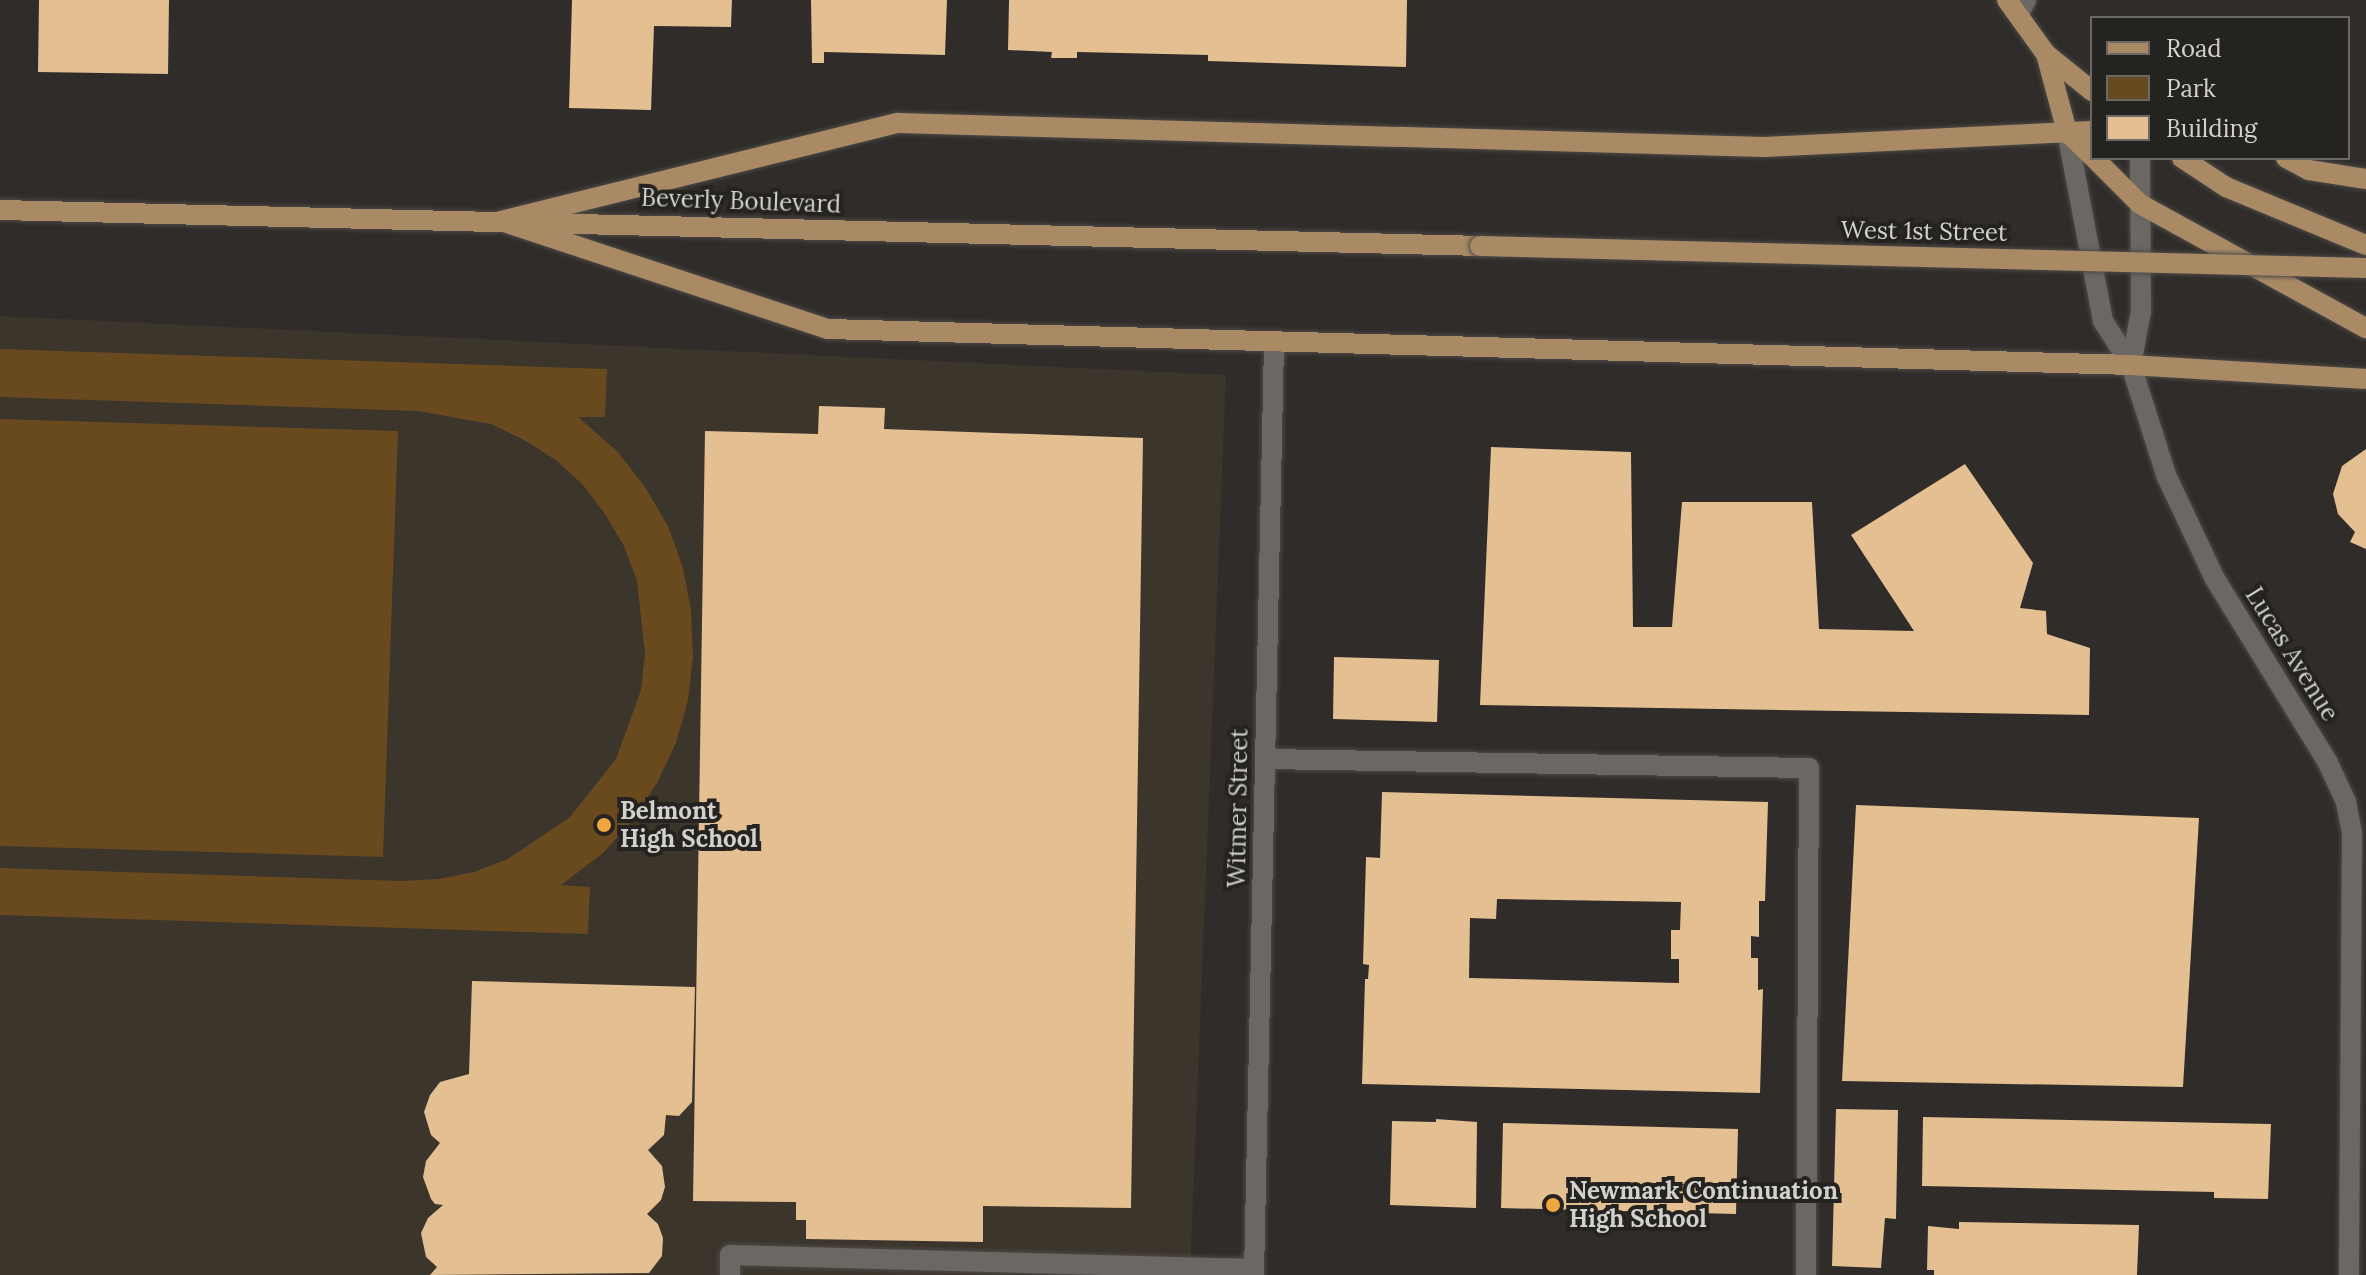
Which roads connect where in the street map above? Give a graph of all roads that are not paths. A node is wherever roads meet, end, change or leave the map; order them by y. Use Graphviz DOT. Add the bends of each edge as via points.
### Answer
graph roads {
  1 [pos="2017,5"];
  2 [pos="2046,54"];
  3 [pos="2087,84"];
  4 [pos="2090,131"];
  5 [pos="2067,132"];
  6 [pos="2090,154"];
  7 [pos="2096,160"];
  8 [pos="2140,160"];
  9 [pos="2185,160"];
  10 [pos="2290,160"];
  11 [pos="2366,179"];
  12 [pos="2140,204"];
  13 [pos="0,210"];
  14 [pos="501,221"];
  15 [pos="2366,245"];
  16 [pos="1480,246"];
  17 [pos="2366,268"];
  18 [pos="2366,328"];
  19 [pos="1274,343"];
  20 [pos="2131,365"];
  21 [pos="2366,379"];
  22 [pos="1265,759"];
  23 [pos="1254,1272"];
  24 [pos="730,1275"];
  25 [pos="1806,1275"];
  26 [pos="2349,1275"];
  1 -- 2 [label="main road"];
  2 -- 3 [label="main road"];
  2 -- 5 [label="main road"];
  4 -- 5 [label="main road"];
  5 -- 6 [label="main road"];
  5 -- 14 [label="main road" via="1764,147 898,123"];
  5 -- 20 [label="street, Lucas Avenue" via="2103,321"];
  7 -- 12 [label="main road"];
  8 -- 12 [label="street"];
  9 -- 15 [label="main road" via="2226,187"];
  10 -- 11 [label="main road" via="2309,170"];
  12 -- 18 [label="main road"];
  12 -- 20 [label="street" via="2141,311"];
  13 -- 14 [label="main road, Beverly Boulevard"];
  14 -- 16 [label="main road, Beverly Boulevard"];
  14 -- 19 [label="main road" via="828,329"];
  16 -- 17 [label="main road, West 1st Street, bridge"];
  19 -- 20 [label="main road"];
  19 -- 22 [label="street, Witmer Street"];
  20 -- 21 [label="main road"];
  20 -- 26 [label="street, Lucas Avenue" via="2166,475 2215,579 2328,763 2346,802 2352,833"];
  22 -- 23 [label="street, Witmer Street"];
  22 -- 25 [label="street" via="1809,768"];
  23 -- 24 [label="street" via="730,1255"];
}
